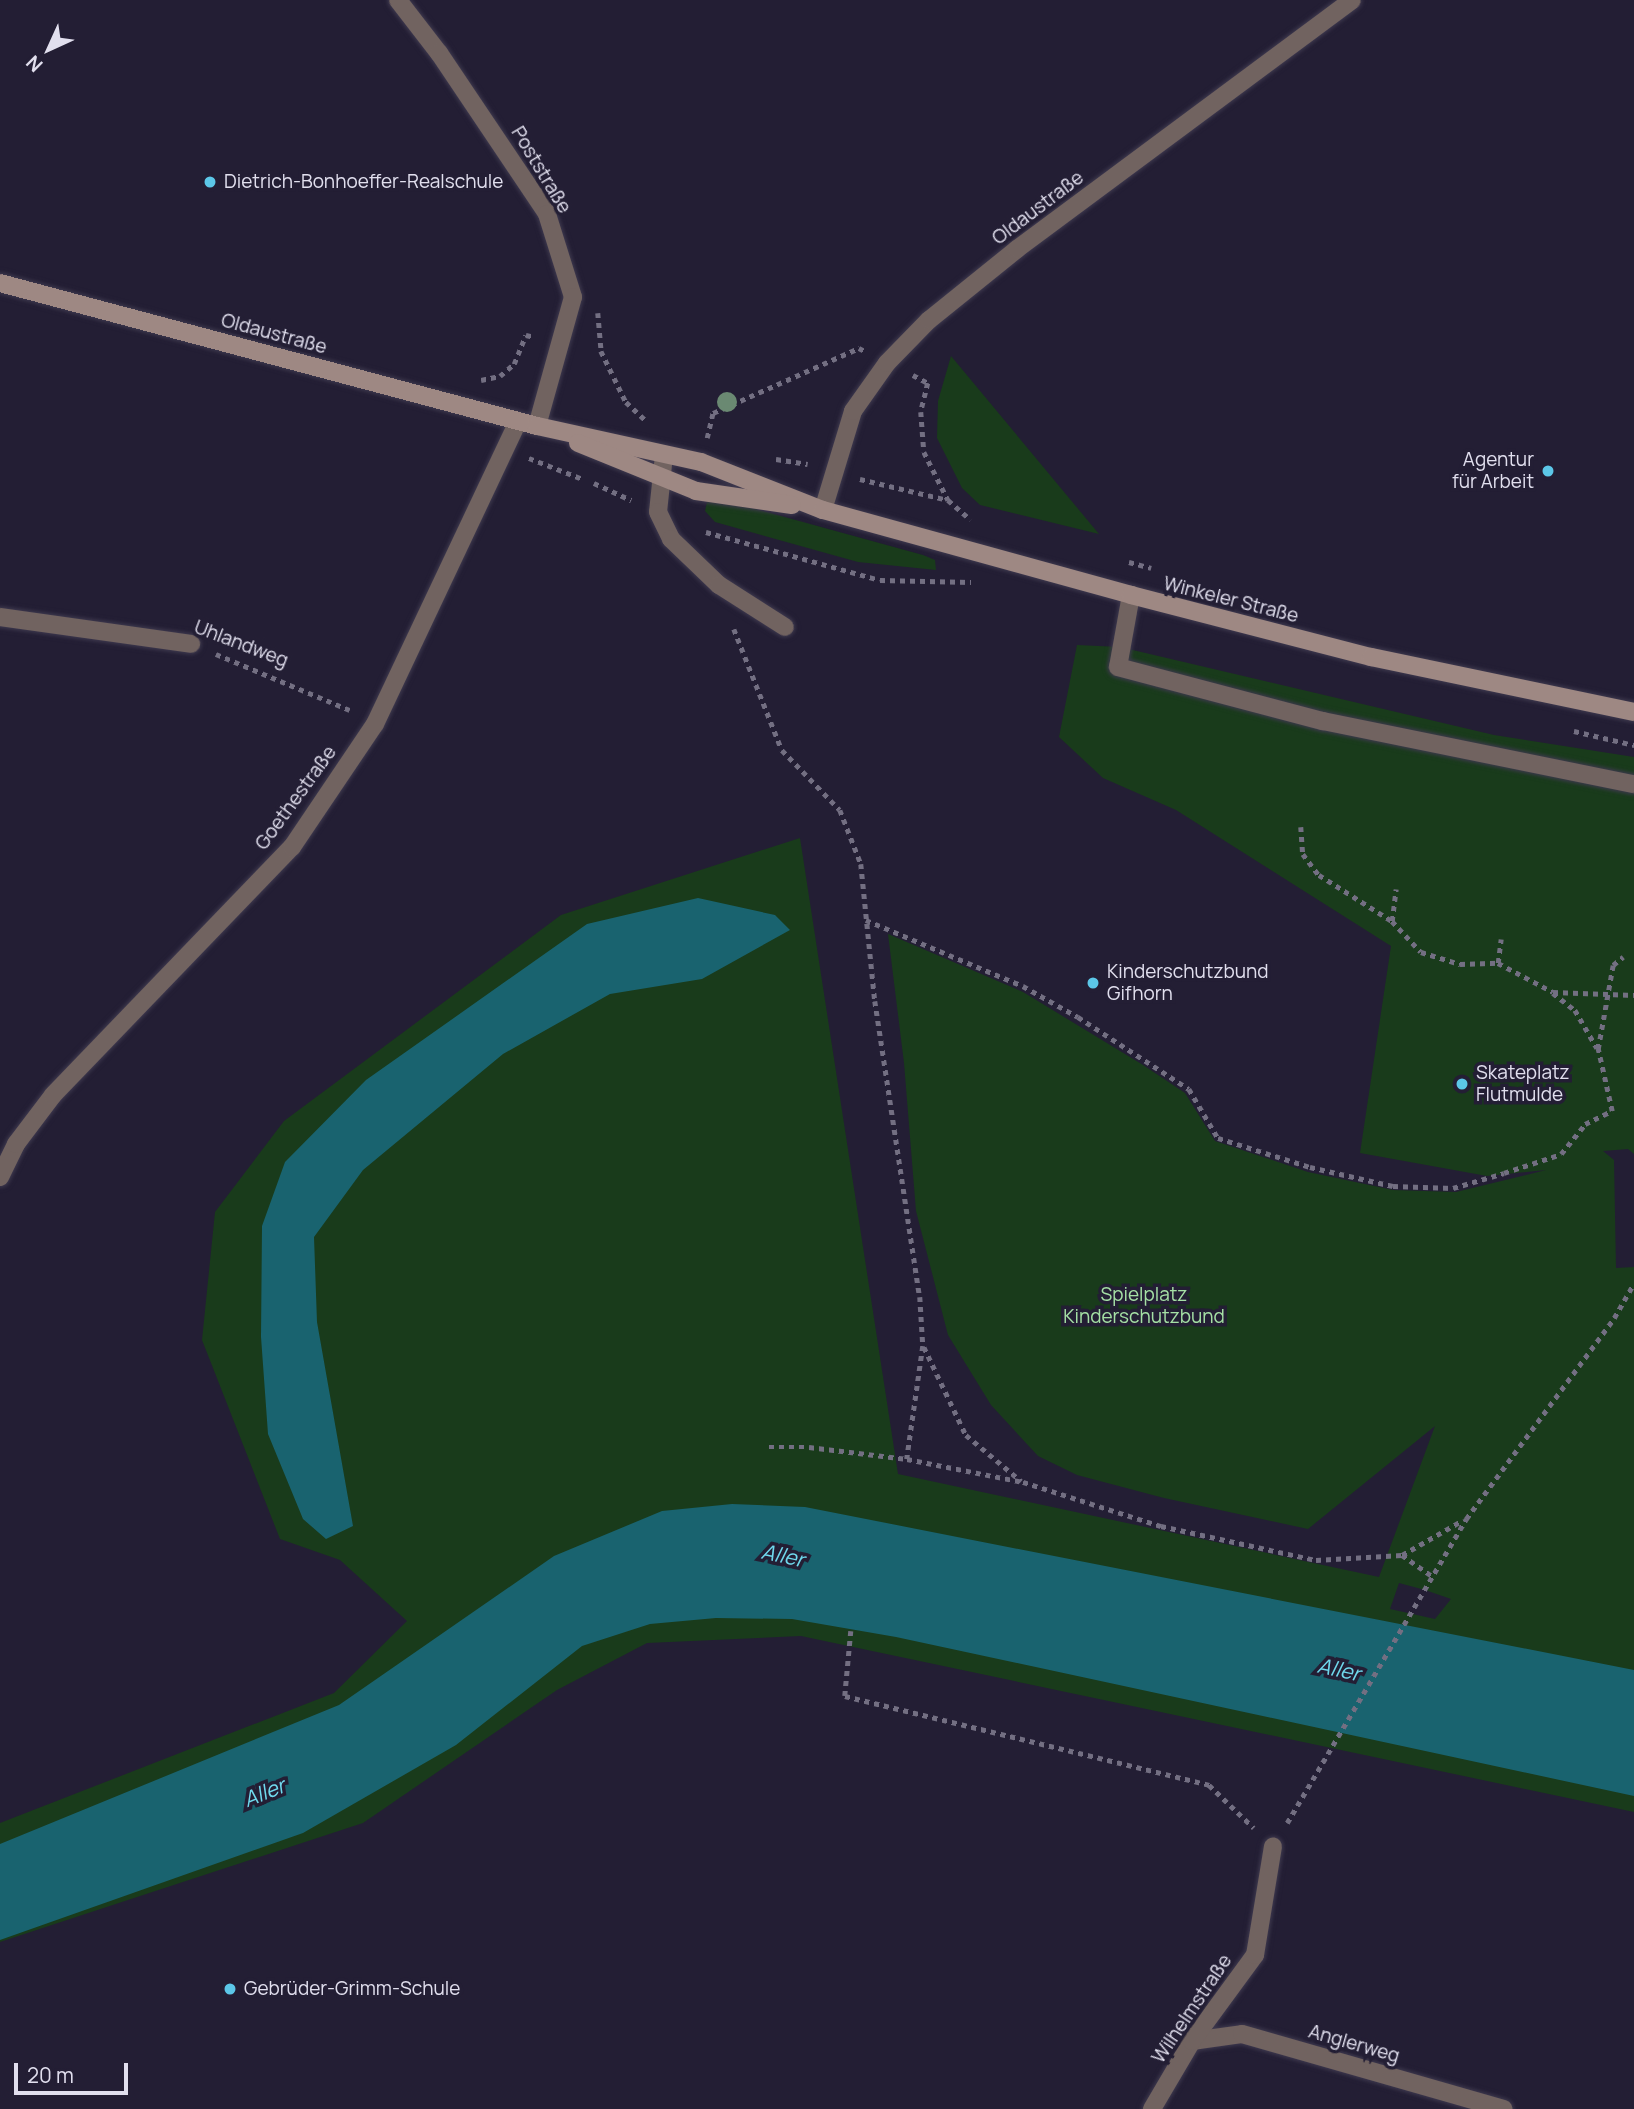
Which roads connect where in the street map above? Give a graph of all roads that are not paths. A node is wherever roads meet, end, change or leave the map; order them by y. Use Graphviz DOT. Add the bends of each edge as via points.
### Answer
graph roads {
  1 [pos="398,0"];
  2 [pos="1352,0"];
  3 [pos="0,283"];
  4 [pos="518,421"];
  5 [pos="537,426"];
  6 [pos="664,455"];
  7 [pos="659,479"];
  8 [pos="823,510"];
  9 [pos="1131,595"];
  10 [pos="0,617"];
  11 [pos="785,627"];
  12 [pos="191,644"];
  13 [pos="1634,712"];
  14 [pos="1634,784"];
  15 [pos="0,1177"];
  16 [pos="1273,1846"];
  17 [pos="1192,2041"];
  18 [pos="1152,2109"];
  19 [pos="1503,2109"];
  1 -- 5 [label="street, Poststraße" via="447,64 547,214 573,297"];
  2 -- 8 [label="street, Oldaustraße" via="1017,249 929,320 887,363 853,411"];
  3 -- 4 [label="street, Oldaustraße"];
  4 -- 5 [label="street, Oldaustraße"];
  4 -- 15 [label="street, Goethestraße" via="375,724 292,846 53,1095 16,1144"];
  5 -- 6 [label="street, Oldaustraße"];
  5 -- 7 [label="street, Oldaustraße"];
  6 -- 7 [label="street"];
  6 -- 8 [label="street, Oldaustraße" via="701,463"];
  7 -- 8 [label="street, Oldaustraße" via="696,491"];
  7 -- 11 [label="street" via="657,512 671,539 719,585"];
  8 -- 9 [label="street, Winkeler Straße"];
  9 -- 13 [label="street, Winkeler Straße" via="1371,657"];
  9 -- 14 [label="street" via="1118,667 1323,721"];
  10 -- 12 [label="street, Uhlandweg"];
  16 -- 17 [label="street, Wilhelmstraße" via="1255,1955"];
  17 -- 18 [label="street, Wilhelmstraße"];
  17 -- 19 [label="street, Anglerweg" via="1242,2034"];
}
